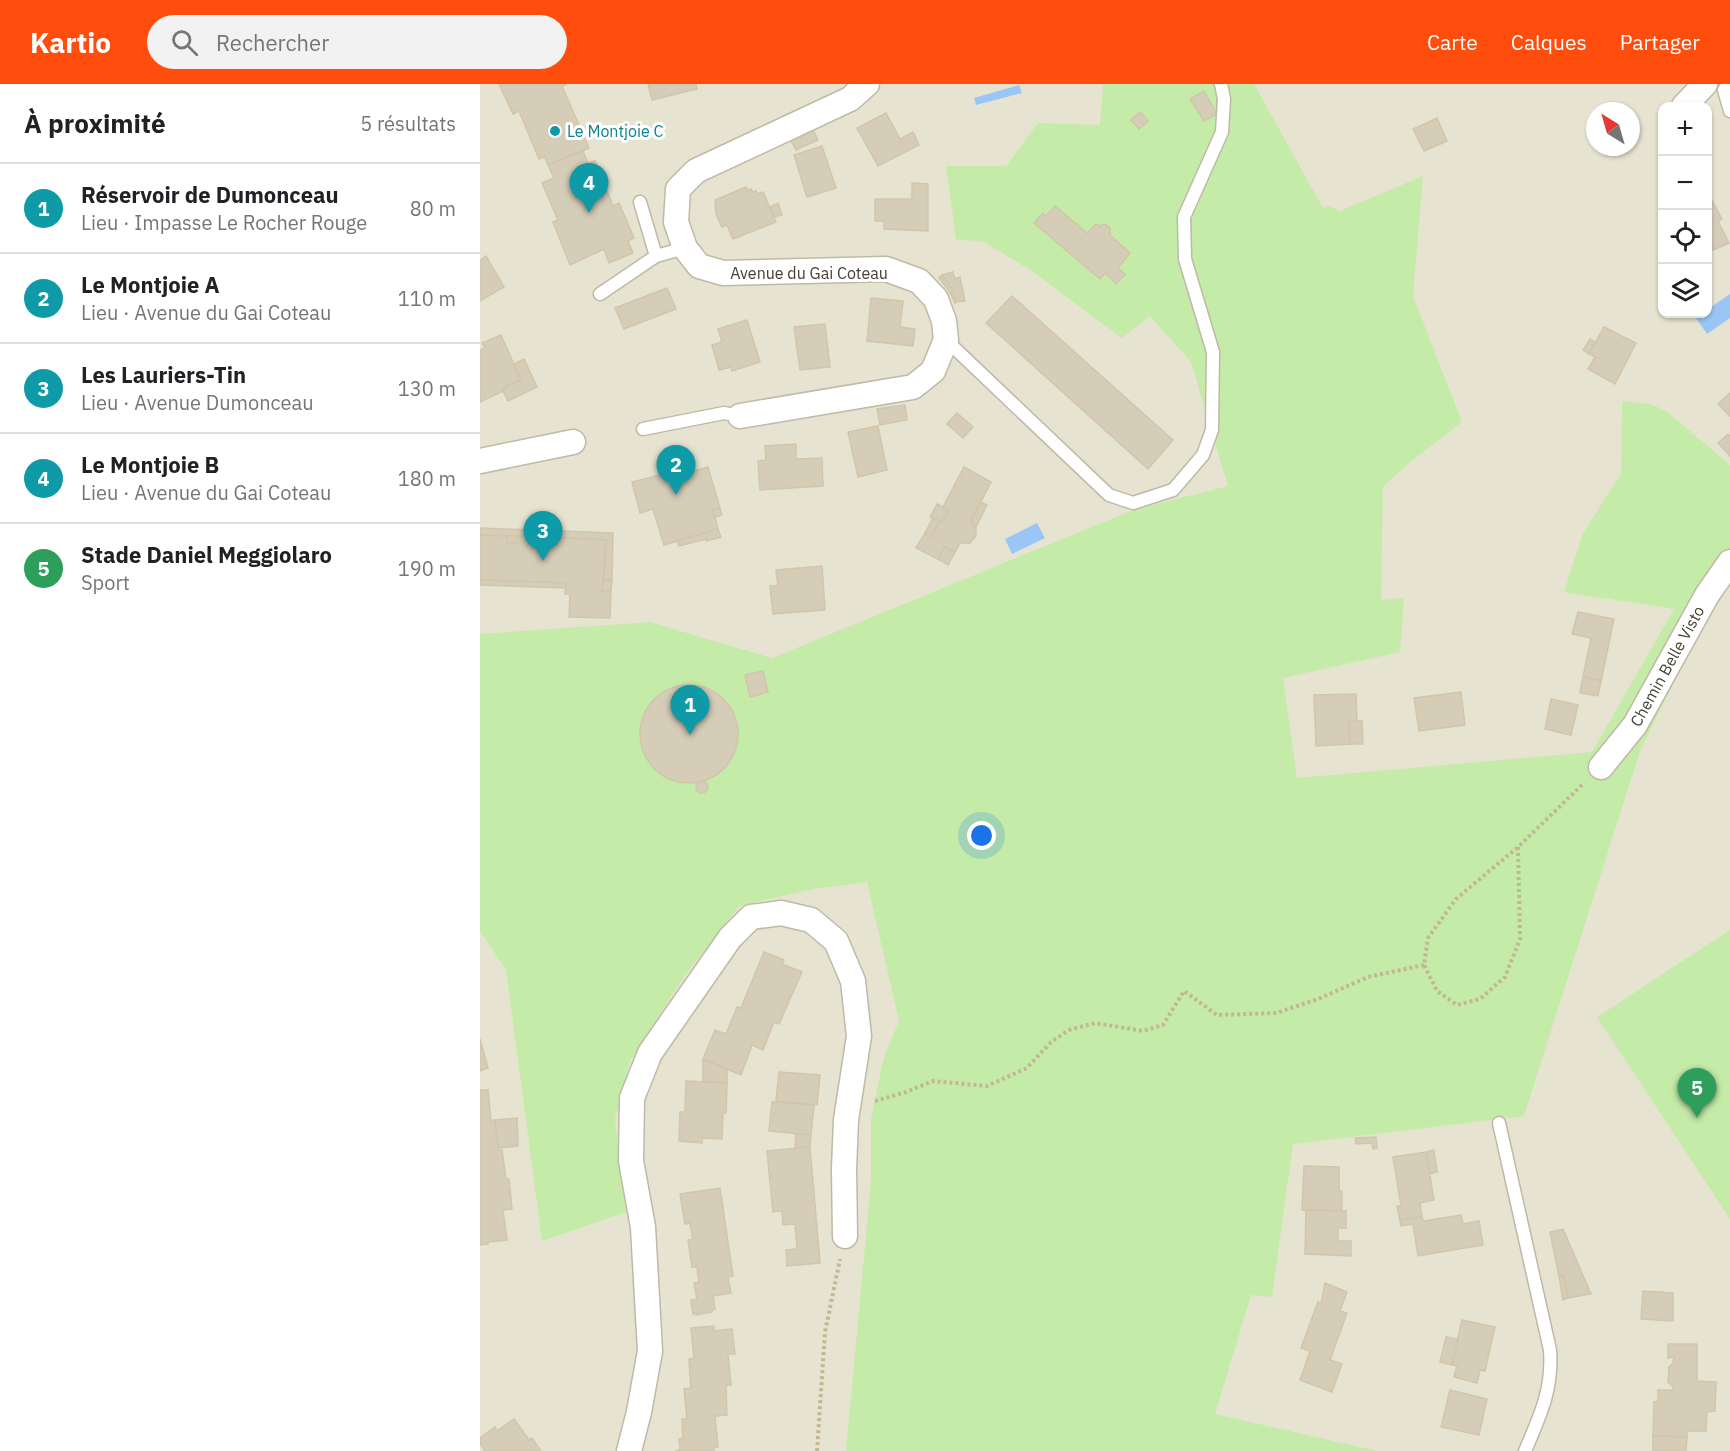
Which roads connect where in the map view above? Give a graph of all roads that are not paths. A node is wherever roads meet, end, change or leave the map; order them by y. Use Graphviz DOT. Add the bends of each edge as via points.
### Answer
graph roads {
  1 [pos="867,84"];
  2 [pos="1221,84"];
  3 [pos="1705,84"];
  4 [pos="1728,84"];
  5 [pos="1688,102"];
  6 [pos="1730,111"];
  7 [pos="640,202"];
  8 [pos="685,248"];
  9 [pos="656,256"];
  10 [pos="600,294"];
  11 [pos="946,340"];
  12 [pos="740,416"];
  13 [pos="643,429"];
  14 [pos="573,442"];
  15 [pos="480,461"];
  16 [pos="1730,562"];
  17 [pos="1601,767"];
  18 [pos="1499,1123"];
  19 [pos="845,1236"];
  20 [pos="629,1451"];
  21 [pos="1525,1451"];
  1 -- 8 [label="street, Avenue du Gai Coteau" via="850,99 696,171 678,189 676,222"];
  2 -- 11 [label="lane" via="1222,132 1184,217 1185,259 1213,352 1212,430 1203,455 1173,490 1133,503 1109,495"];
  3 -- 5 [label="street"];
  4 -- 6 [label="lane" via="1724,90"];
  7 -- 9 [label="lane"];
  8 -- 9 [label="lane"];
  8 -- 11 [label="street, Avenue du Gai Coteau" via="699,267 723,273 886,269 919,281 936,299"];
  9 -- 10 [label="lane"];
  11 -- 12 [label="street" via="933,371 913,387"];
  12 -- 13 [label="lane" via="724,413"];
  14 -- 15 [label="street"];
  16 -- 17 [label="street, Chemin Belle Visto" via="1707,595 1635,725"];
  18 -- 21 [label="lane" via="1550,1350 1547,1396"];
  19 -- 20 [label="street" via="848,1107 859,1036 853,981 836,941 811,920 781,913 752,917 730,938 650,1053 632,1098 631,1161 643,1227 650,1351"];
}
